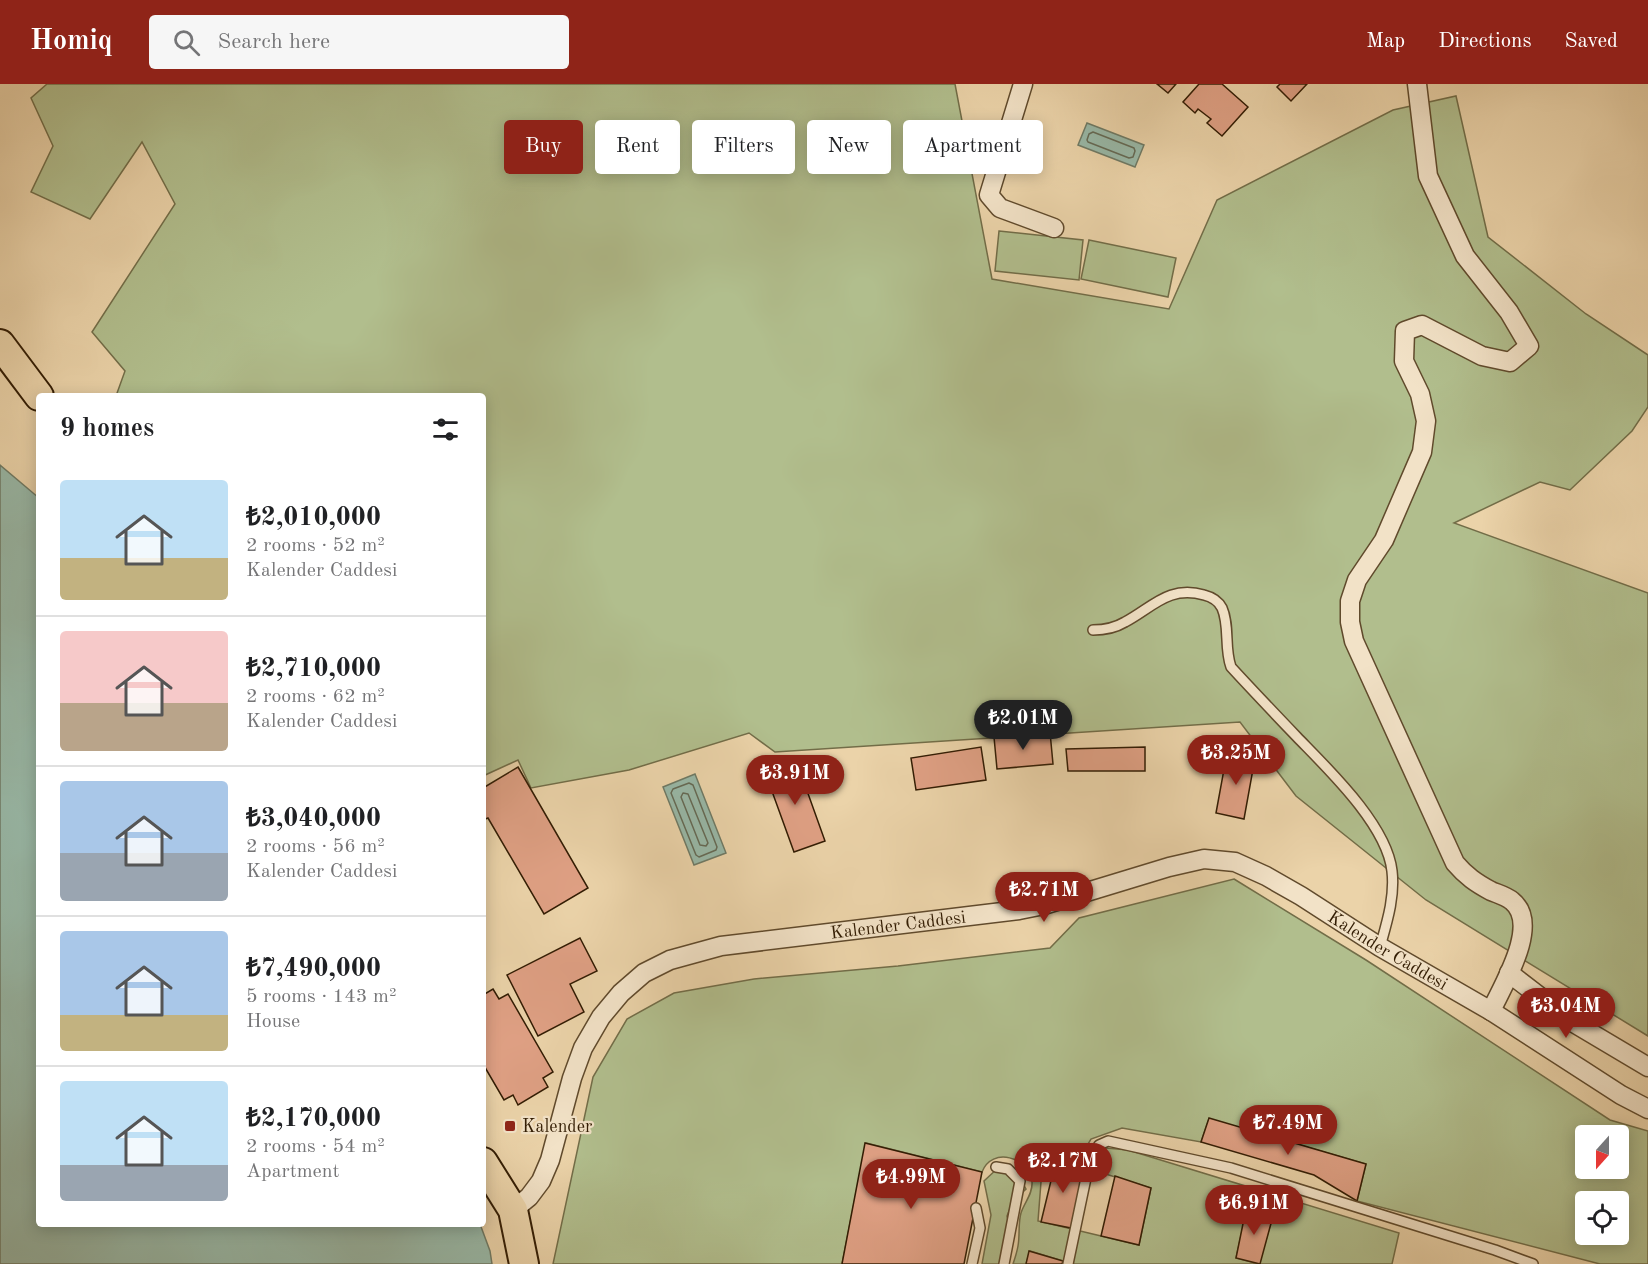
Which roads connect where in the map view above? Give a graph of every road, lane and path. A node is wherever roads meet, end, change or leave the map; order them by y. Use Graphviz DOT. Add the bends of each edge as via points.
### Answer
graph roads {
  1 [pos="1023,84"];
  2 [pos="1417,84"];
  3 [pos="1054,228"];
  4 [pos="0,344"];
  5 [pos="37,393"];
  6 [pos="1094,630"];
  7 [pos="1380,947"];
  8 [pos="1509,973"];
  9 [pos="1491,1011"];
  10 [pos="1648,1067"];
  11 [pos="1648,1109"];
  12 [pos="486,1167"];
  13 [pos="996,1167"];
  14 [pos="976,1208"];
  15 [pos="513,1210"];
  16 [pos="525,1264"];
  17 [pos="972,1264"];
  18 [pos="1004,1264"];
  19 [pos="1068,1264"];
  20 [pos="1533,1264"];
  1 -- 3 [label="street" via="989,195 1000,208"];
  2 -- 8 [label="street" via="1428,177 1465,256 1509,312 1528,346 1510,362 1482,357 1422,325 1405,331 1404,361 1420,394 1426,421 1422,452 1384,540 1357,580 1350,601 1350,622 1354,641 1455,863 1476,883 1513,901 1523,916 1523,936"];
  4 -- 5 [label="main road"];
  6 -- 7 [label="lane" via="1115,627 1162,598 1180,592 1213,597 1222,606 1231,667 1353,796 1386,852 1393,888"];
  7 -- 9 [label="street, Kalender Caddesi"];
  7 -- 15 [label="street, Kalender Caddesi" via="1266,876 1235,862 1204,859 1019,910 695,952 644,973 601,1017 572,1077 541,1181"];
  8 -- 9 [label="street"];
  8 -- 10 [label="street" via="1574,1023"];
  9 -- 11 [label="street, Kalender Caddesi"];
  12 -- 15 [label="main road"];
  13 -- 18 [label="lane" via="1008,1169 1020,1181"];
  14 -- 17 [label="lane" via="980,1228"];
  15 -- 16 [label="main road"];
  19 -- 20 [label="lane" via="1090,1159 1099,1145 1108,1141 1231,1168"];
}
